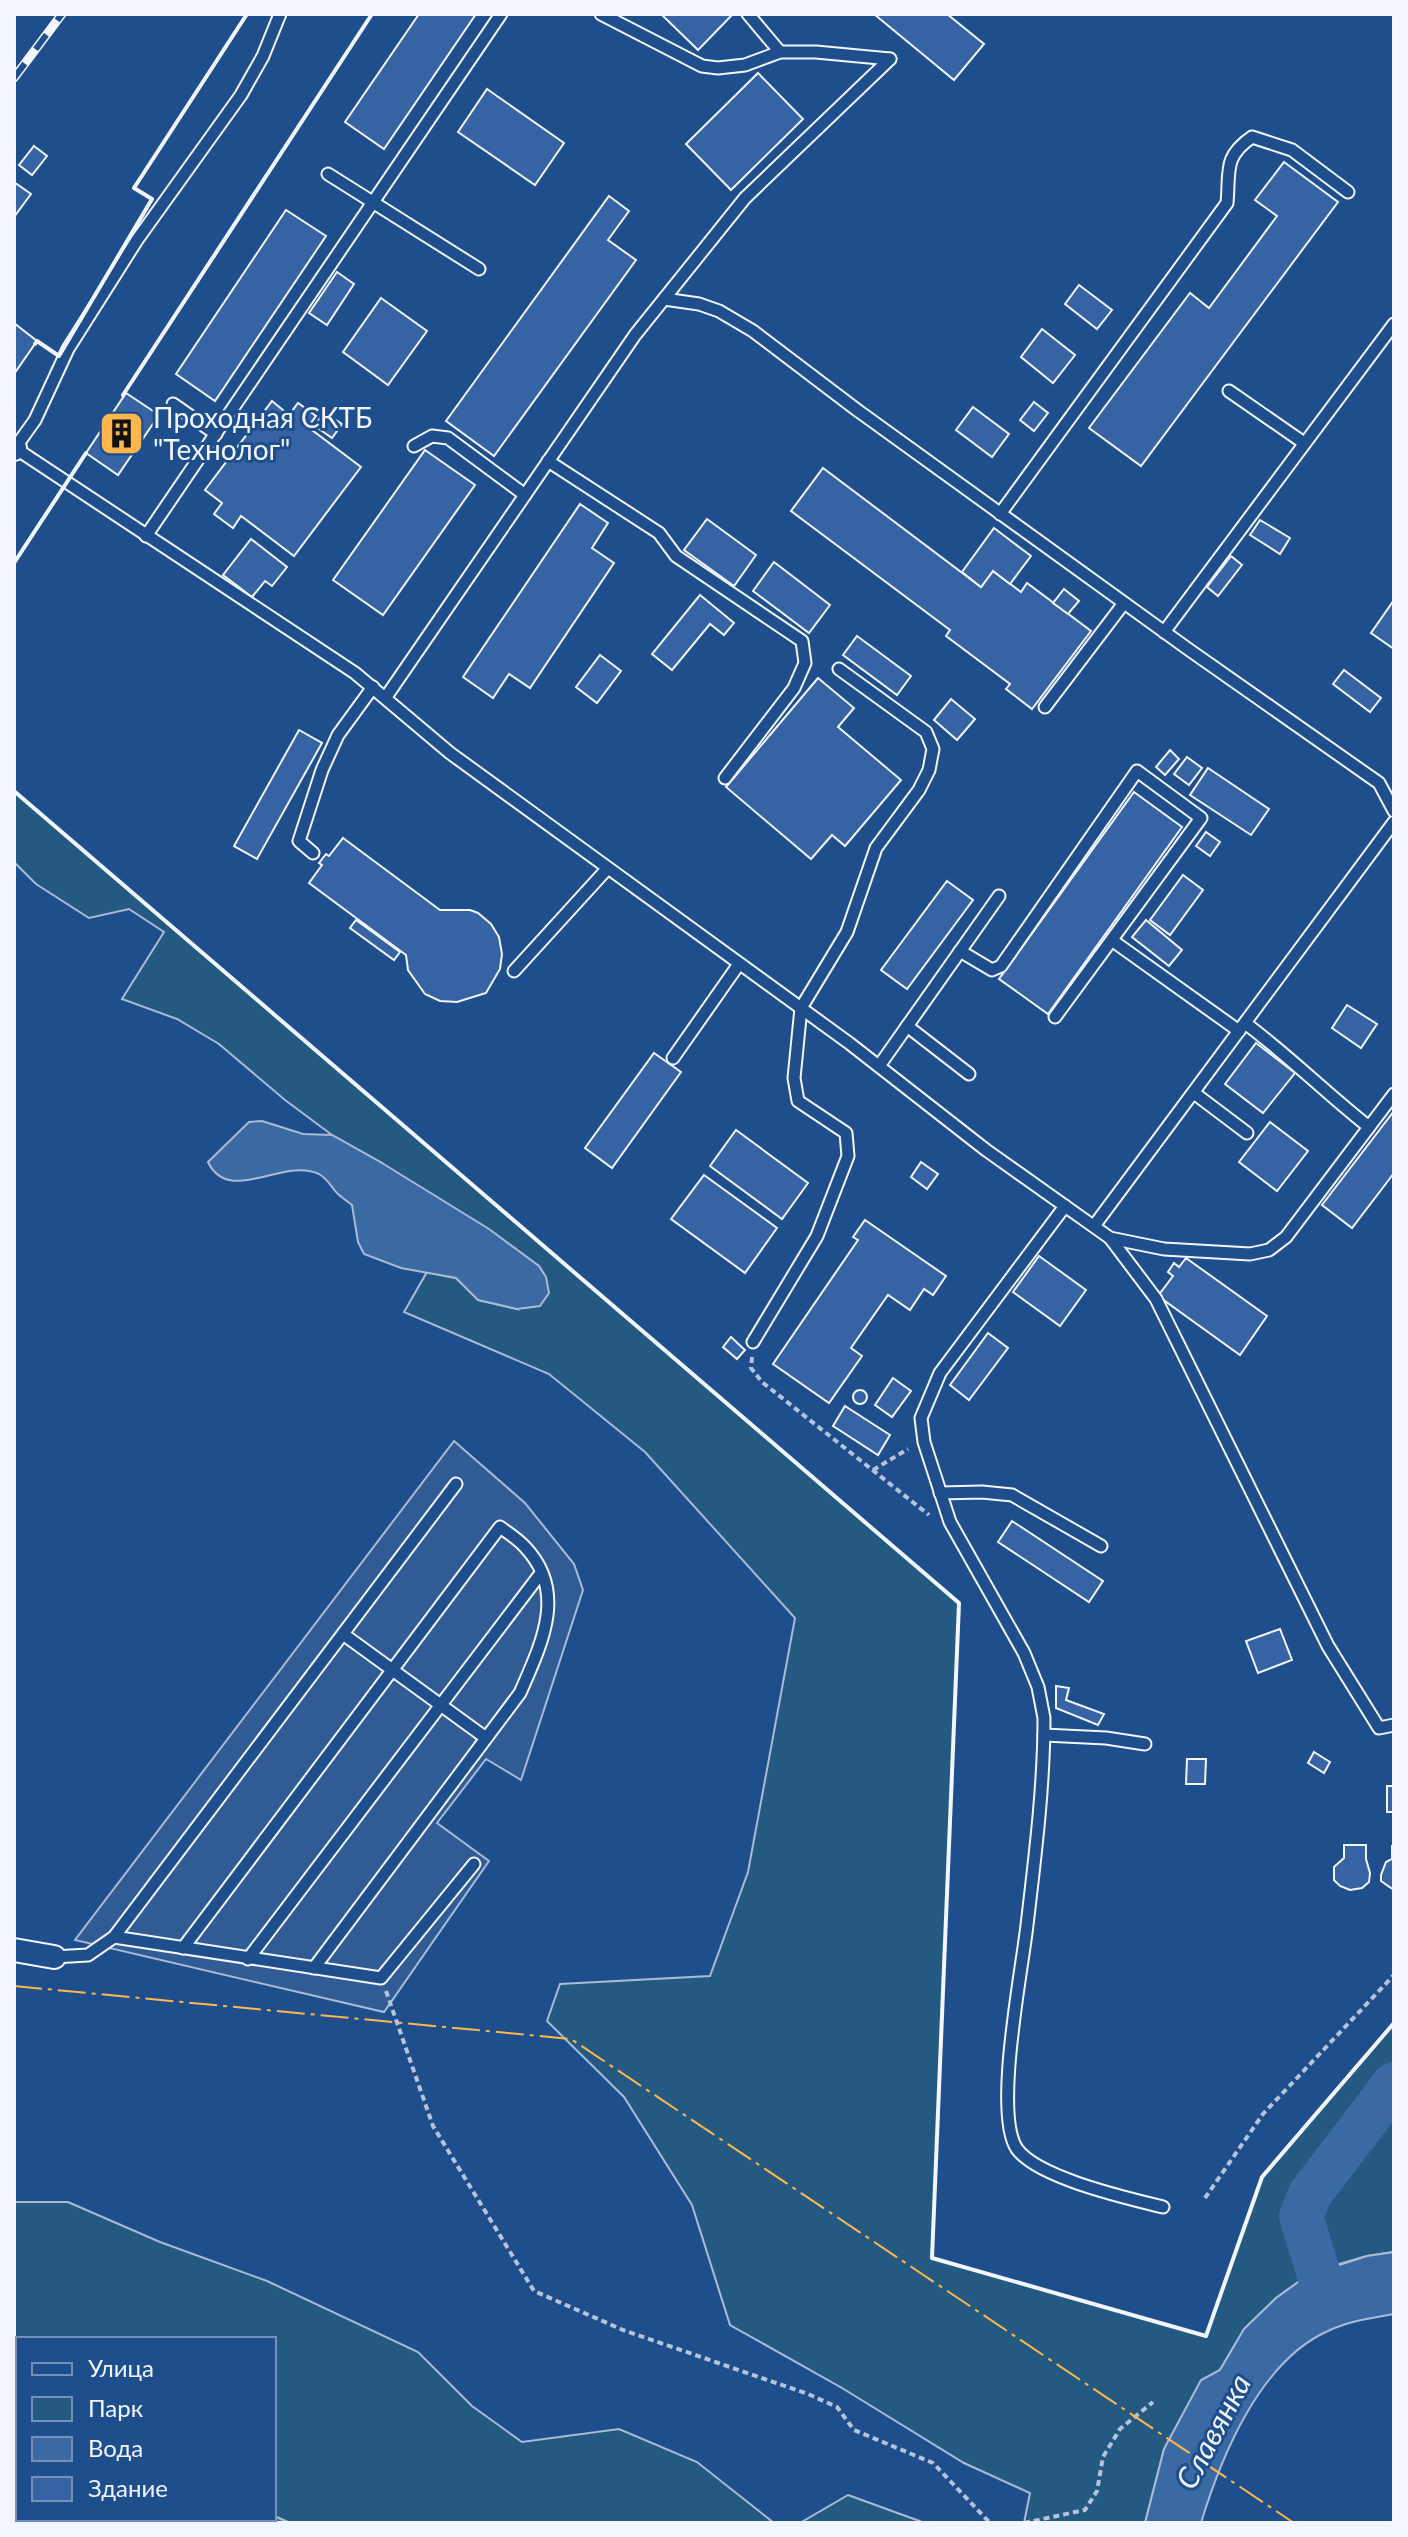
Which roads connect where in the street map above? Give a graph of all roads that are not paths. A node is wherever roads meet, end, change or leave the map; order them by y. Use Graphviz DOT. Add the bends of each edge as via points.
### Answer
graph roads {
  1 [pos="280,14"];
  2 [pos="501,14"];
  3 [pos="601,14"];
  4 [pos="748,14"];
  5 [pos="780,52"];
  6 [pos="328,174"];
  7 [pos="1348,192"];
  8 [pos="373,202"];
  9 [pos="479,269"];
  10 [pos="664,299"];
  11 [pos="1394,324"];
  12 [pos="1229,391"];
  13 [pos="173,404"];
  14 [pos="216,434"];
  15 [pos="1304,443"];
  16 [pos="414,446"];
  17 [pos="14,449"];
  18 [pos="548,461"];
  19 [pos="525,495"];
  20 [pos="1000,514"];
  21 [pos="146,536"];
  22 [pos="1124,603"];
  23 [pos="1164,632"];
  24 [pos="839,669"];
  25 [pos="373,687"];
  26 [pos="386,697"];
  27 [pos="1045,707"];
  28 [pos="725,778"];
  29 [pos="1394,811"];
  30 [pos="1394,822"];
  31 [pos="313,853"];
  32 [pos="607,869"];
  33 [pos="999,896"];
  34 [pos="1113,941"];
  35 [pos="960,951"];
  36 [pos="739,964"];
  37 [pos="514,971"];
  38 [pos="801,1008"];
  39 [pos="1055,1017"];
  40 [pos="907,1026"];
  41 [pos="1242,1027"];
  42 [pos="673,1058"];
  43 [pos="879,1066"];
  44 [pos="969,1074"];
  45 [pos="1194,1093"];
  46 [pos="1394,1094"];
  47 [pos="1369,1127"];
  48 [pos="1247,1133"];
  49 [pos="1065,1206"];
  50 [pos="1094,1226"];
  51 [pos="1110,1238"];
  52 [pos="753,1342"];
  53 [pos="456,1484"];
  54 [pos="940,1493"];
  55 [pos="1101,1546"];
  56 [pos="541,1573"];
  57 [pos="343,1634"];
  58 [pos="392,1670"];
  59 [pos="441,1705"];
  60 [pos="1394,1725"];
  61 [pos="1044,1735"];
  62 [pos="486,1738"];
  63 [pos="1145,1744"];
  64 [pos="474,1864"];
  65 [pos="114,1937"];
  66 [pos="183,1948"];
  67 [pos="14,1950"];
  68 [pos="54,1957"];
  69 [pos="248,1959"];
  70 [pos="314,1968"];
  71 [pos="1163,2207"];
  1 -- 17 [label="lane" via="241,95 137,240 68,349 35,420"];
  2 -- 8 [label="lane"];
  3 -- 5 [label="lane" via="702,66 745,65"];
  4 -- 5 [label="lane"];
  5 -- 10 [label="lane" via="890,59 745,198"];
  6 -- 8 [label="lane"];
  7 -- 20 [label="lane" via="1292,150 1252,137 1237,148 1229,163 1227,203"];
  8 -- 9 [label="lane"];
  8 -- 14 [label="lane"];
  10 -- 18 [label="lane"];
  10 -- 20 [label="lane" via="719,311 753,331"];
  11 -- 15 [label="lane"];
  12 -- 15 [label="lane"];
  13 -- 14 [label="lane"];
  14 -- 21 [label="lane"];
  15 -- 23 [label="lane"];
  16 -- 19 [label="lane" via="432,436 448,438"];
  17 -- 21 [label="lane"];
  18 -- 19 [label="lane"];
  18 -- 28 [label="lane" via="659,533 676,556 802,641 805,663 794,688"];
  19 -- 26 [label="lane"];
  20 -- 22 [label="lane"];
  21 -- 25 [label="lane"];
  22 -- 23 [label="lane"];
  22 -- 27 [label="lane"];
  23 -- 29 [label="lane" via="1379,783"];
  24 -- 38 [label="lane" via="926,732 933,749 919,790 876,848 847,932"];
  25 -- 26 [label="lane"];
  25 -- 31 [label="lane" via="338,735 322,770 299,841"];
  26 -- 32 [label="lane" via="450,753"];
  30 -- 41 [label="lane"];
  32 -- 36 [label="lane"];
  32 -- 37 [label="lane"];
  33 -- 35 [label="lane"];
  34 -- 35 [label="lane" via="1201,818 1137,771 1001,966 992,970"];
  34 -- 39 [label="lane"];
  34 -- 41 [label="lane"];
  35 -- 40 [label="lane"];
  36 -- 38 [label="lane"];
  36 -- 42 [label="lane"];
  38 -- 43 [label="lane"];
  38 -- 52 [label="lane" via="794,1078 798,1101 846,1133 848,1156 817,1236"];
  40 -- 43 [label="lane"];
  40 -- 44 [label="lane"];
  41 -- 45 [label="lane"];
  41 -- 47 [label="lane" via="1275,1046"];
  43 -- 49 [label="lane"];
  45 -- 48 [label="lane"];
  45 -- 50 [label="lane"];
  46 -- 47 [label="lane"];
  47 -- 51 [label="lane" via="1286,1237 1269,1250 1226,1254"];
  49 -- 50 [label="lane"];
  49 -- 54 [label="lane" via="940,1373 921,1418"];
  50 -- 51 [label="lane"];
  51 -- 60 [label="lane" via="1156,1299 1328,1646 1379,1728"];
  53 -- 57 [label="lane"];
  54 -- 55 [label="lane" via="1012,1495"];
  54 -- 61 [label="lane" via="950,1522 1024,1653 1038,1687"];
  56 -- 58 [label="lane" via="526,1548 500,1527"];
  56 -- 59 [label="lane"];
  56 -- 62 [label="lane" via="549,1608 543,1641 520,1693"];
  57 -- 58 [label="lane"];
  57 -- 65 [label="lane"];
  58 -- 59 [label="lane"];
  58 -- 66 [label="lane"];
  59 -- 62 [label="lane"];
  59 -- 69 [label="lane"];
  61 -- 63 [label="lane"];
  61 -- 71 [label="lane" via="1009,2068 1012,2139 1032,2163 1059,2176"];
  62 -- 70 [label="lane"];
  64 -- 70 [label="lane" via="381,1978"];
  65 -- 66 [label="lane"];
  65 -- 68 [label="lane" via="88,1955"];
  66 -- 69 [label="lane"];
  67 -- 68 [label="street"];
  69 -- 70 [label="lane"];
}
